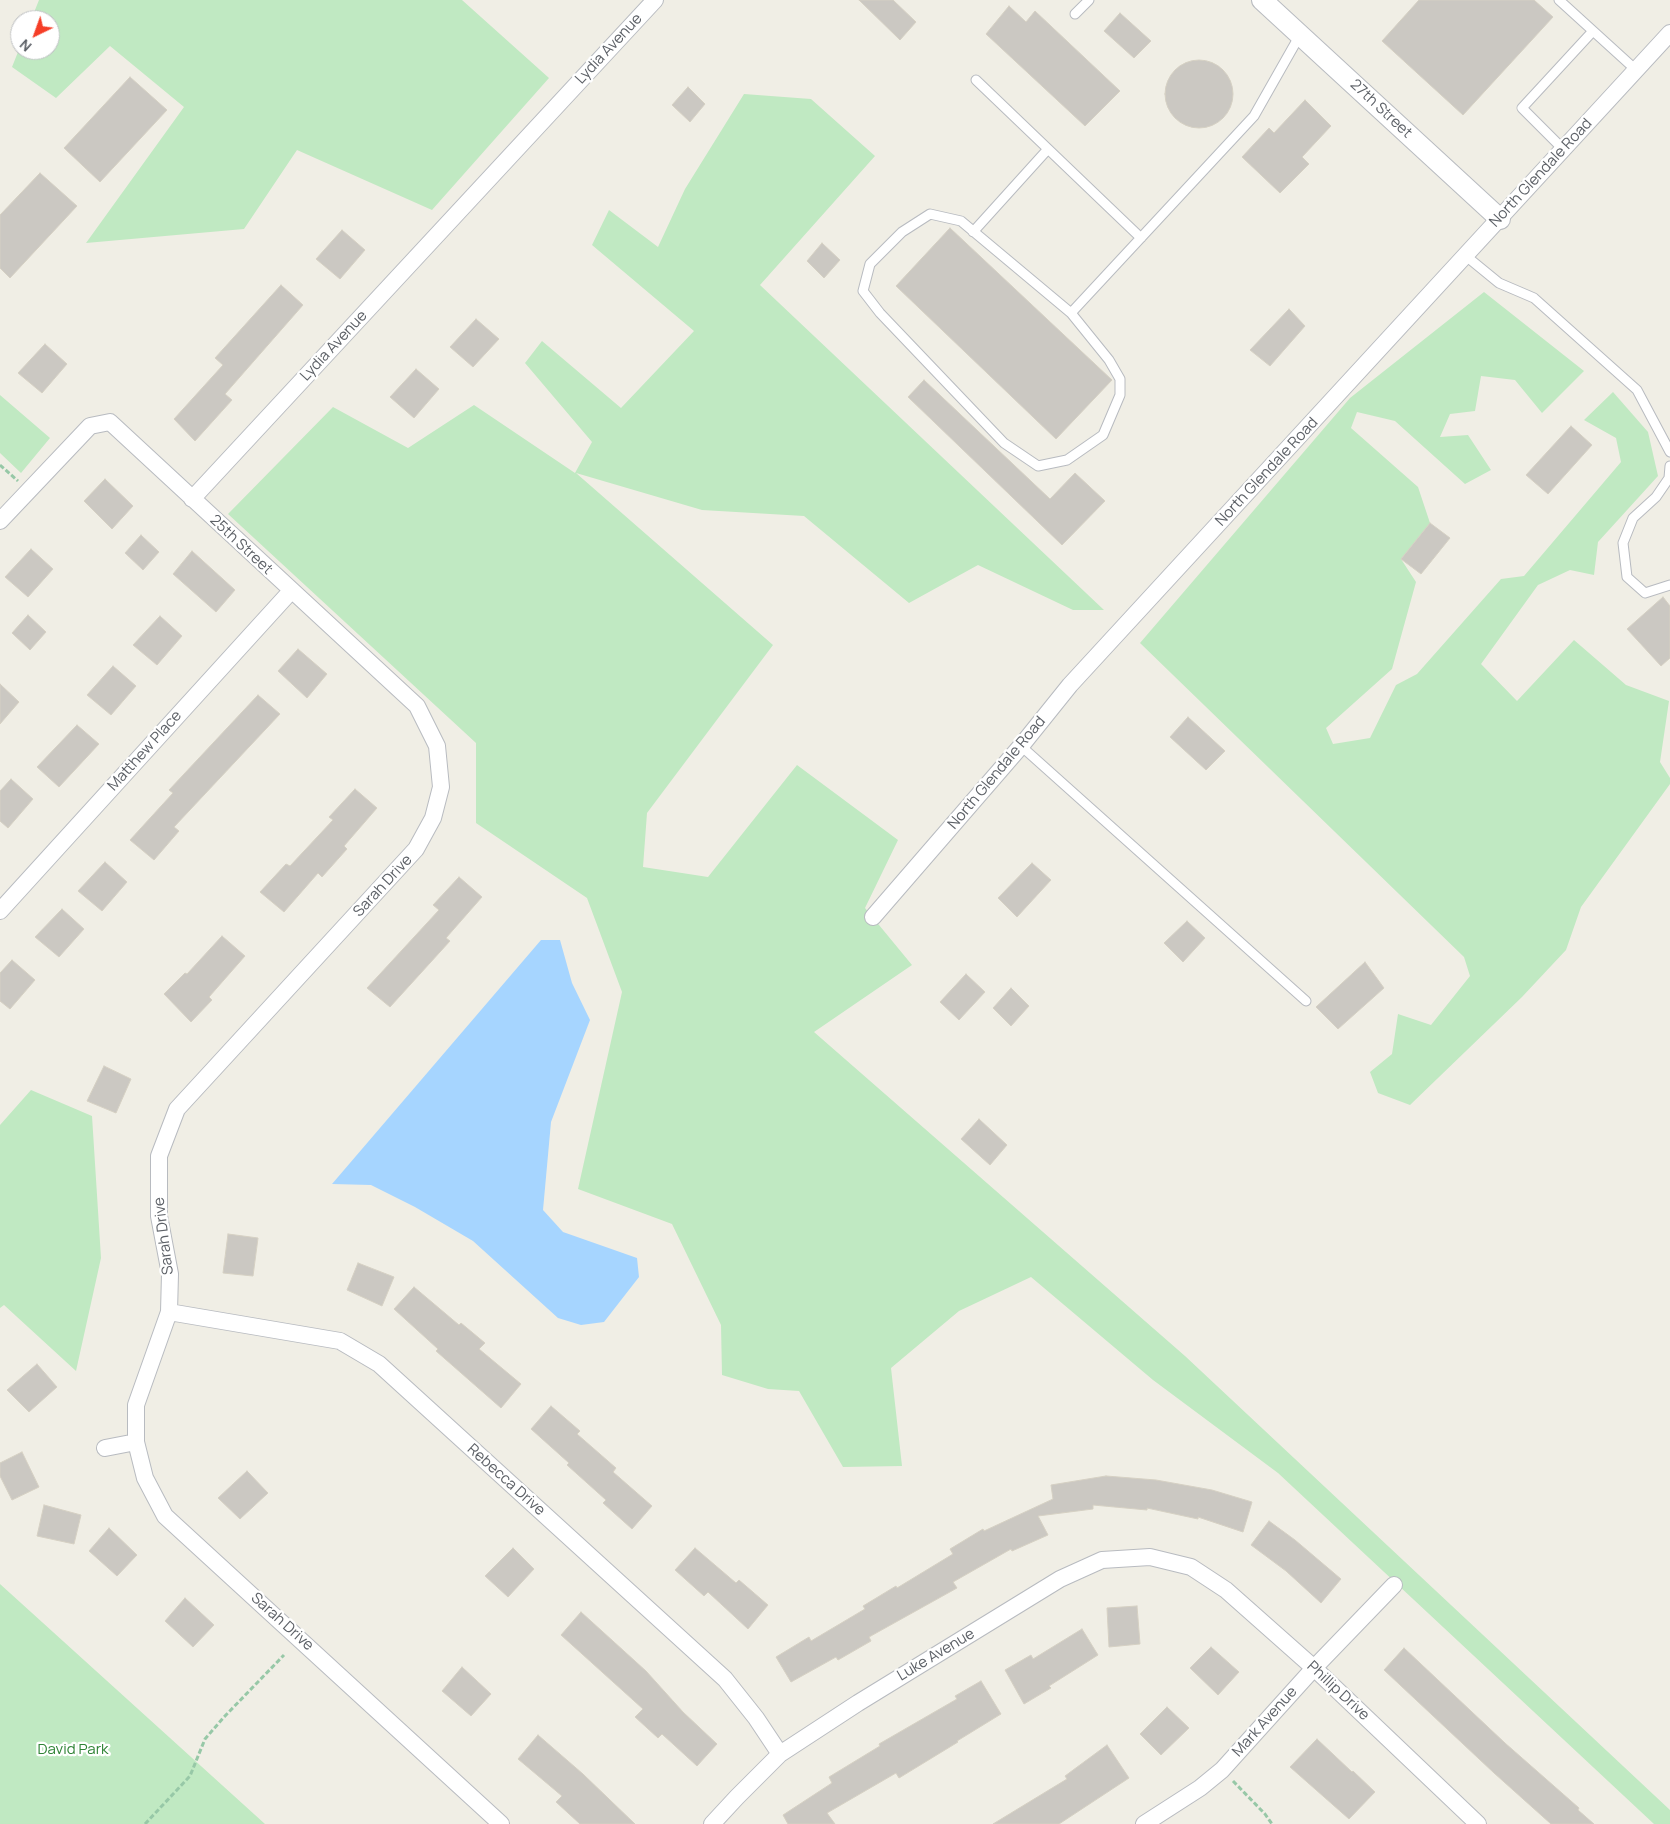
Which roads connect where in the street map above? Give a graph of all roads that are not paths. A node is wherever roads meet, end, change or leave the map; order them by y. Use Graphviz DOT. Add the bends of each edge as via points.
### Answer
graph roads {
  1 [pos="655,0"];
  2 [pos="1089,0"];
  3 [pos="1262,0"];
  4 [pos="1559,0"];
  5 [pos="1075,14"];
  6 [pos="1593,31"];
  7 [pos="1670,33"];
  8 [pos="1300,35"];
  9 [pos="1636,70"];
  10 [pos="976,80"];
  11 [pos="1048,149"];
  12 [pos="1563,149"];
  13 [pos="1500,219"];
  14 [pos="973,232"];
  15 [pos="1141,238"];
  16 [pos="1466,256"];
  17 [pos="1071,313"];
  18 [pos="1670,452"];
  19 [pos="1670,466"];
  20 [pos="192,499"];
  21 [pos="0,521"];
  22 [pos="1670,585"];
  23 [pos="291,591"];
  24 [pos="1021,746"];
  25 [pos="0,912"];
  26 [pos="873,917"];
  27 [pos="1306,1001"];
  28 [pos="169,1312"];
  29 [pos="136,1442"];
  30 [pos="105,1448"];
  31 [pos="1191,1566"];
  32 [pos="1394,1584"];
  33 [pos="1314,1668"];
  34 [pos="780,1754"];
  35 [pos="502,1824"];
  36 [pos="712,1824"];
  37 [pos="1144,1824"];
  38 [pos="1478,1824"];
  1 -- 20 [label="street, Lydia Avenue"];
  2 -- 5 [label="lane"];
  3 -- 8 [label="street, 27th Street"];
  4 -- 6 [label="lane"];
  6 -- 9 [label="lane"];
  6 -- 12 [label="lane" via="1522,108"];
  7 -- 9 [label="street, North Glendale Road"];
  8 -- 13 [label="street, 27th Street"];
  8 -- 15 [label="lane" via="1254,116"];
  9 -- 12 [label="street, North Glendale Road"];
  10 -- 11 [label="lane"];
  11 -- 14 [label="lane"];
  11 -- 15 [label="lane"];
  12 -- 13 [label="street, North Glendale Road"];
  13 -- 16 [label="street, North Glendale Road"];
  14 -- 17 [label="lane"];
  14 -- 17 [label="lane" via="961,221 930,214 902,232 870,264 863,291 1004,443 1038,466 1067,460 1103,435 1120,395 1120,379 1109,360"];
  15 -- 17 [label="lane"];
  16 -- 18 [label="lane" via="1499,283 1534,298 1637,390"];
  16 -- 24 [label="street, North Glendale Road" via="1077,678"];
  19 -- 22 [label="lane" via="1669,478 1656,497 1633,518 1623,543 1627,578 1645,593"];
  20 -- 21 [label="street" via="110,422 90,426"];
  20 -- 23 [label="street, 25th Street"];
  23 -- 25 [label="street, Matthew Place"];
  23 -- 28 [label="street, Sarah Drive" via="417,706 436,746 441,787 433,818 416,850 177,1109 159,1156 159,1216 170,1274"];
  24 -- 26 [label="street, North Glendale Road"];
  24 -- 27 [label="lane"];
  28 -- 29 [label="street, Sarah Drive" via="136,1406"];
  28 -- 34 [label="street, Rebecca Drive" via="340,1341 379,1364 725,1679"];
  29 -- 30 [label="street"];
  29 -- 35 [label="street, Sarah Drive" via="145,1478 165,1516"];
  31 -- 33 [label="street, Phillip Drive" via="1226,1590"];
  31 -- 34 [label="street, Luke Avenue" via="1150,1557 1102,1560 1060,1579"];
  32 -- 33 [label="street, Mark Avenue"];
  33 -- 37 [label="street, Mark Avenue" via="1222,1770"];
  33 -- 38 [label="street, Phillip Drive"];
  34 -- 36 [label="street, Luke Avenue"];
}
